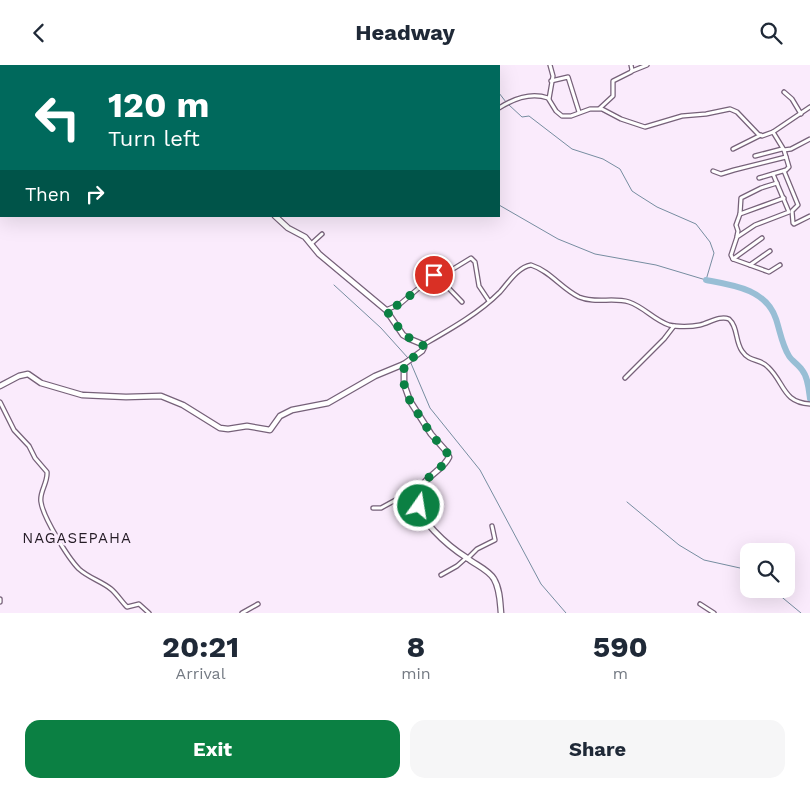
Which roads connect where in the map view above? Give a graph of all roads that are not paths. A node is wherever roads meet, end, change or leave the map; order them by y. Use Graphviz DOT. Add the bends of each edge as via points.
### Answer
graph roads {
  1 [pos="550,65"];
  2 [pos="631,65"];
  3 [pos="646,65"];
  4 [pos="632,71"];
  5 [pos="551,81"];
  6 [pos="784,92"];
  7 [pos="549,99"];
  8 [pos="500,107"];
  9 [pos="810,107"];
  10 [pos="600,109"];
  11 [pos="579,112"];
  12 [pos="801,114"];
  13 [pos="773,132"];
  14 [pos="761,135"];
  15 [pos="810,139"];
  16 [pos="733,149"];
  17 [pos="783,149"];
  18 [pos="755,156"];
  19 [pos="786,157"];
  20 [pos="714,171"];
  21 [pos="784,171"];
  22 [pos="773,174"];
  23 [pos="759,178"];
  24 [pos="777,183"];
  25 [pos="784,198"];
  26 [pos="740,214"];
  27 [pos="810,216"];
  28 [pos="276,217"];
  29 [pos="322,234"];
  30 [pos="737,237"];
  31 [pos="762,239"];
  32 [pos="311,244"];
  33 [pos="770,251"];
  34 [pos="734,259"];
  35 [pos="750,265"];
  36 [pos="780,265"];
  37 [pos="435,274"];
  38 [pos="489,301"];
  39 [pos="462,302"];
  40 [pos="386,310"];
  41 [pos="674,326"];
  42 [pos="423,345"];
  43 [pos="408,361"];
  44 [pos="625,378"];
  45 [pos="0,386"];
  46 [pos="0,402"];
  47 [pos="810,404"];
  48 [pos="417,496"];
  49 [pos="373,508"];
  50 [pos="492,526"];
  51 [pos="467,558"];
  52 [pos="441,575"];
  53 [pos="258,603"];
  54 [pos="700,604"];
  55 [pos="249,612"];
  56 [pos="149,613"];
  57 [pos="242,613"];
  58 [pos="501,613"];
  59 [pos="714,613"];
  1 -- 5 [label="street"];
  2 -- 4 [label="street"];
  3 -- 4 [label="street"];
  4 -- 10 [label="street" via="613,81 613,96"];
  5 -- 7 [label="street"];
  5 -- 11 [label="street" via="568,77"];
  6 -- 12 [label="street"];
  7 -- 8 [label="street" via="539,96 512,100"];
  7 -- 11 [label="street" via="562,116"];
  9 -- 12 [label="street"];
  10 -- 11 [label="street"];
  10 -- 14 [label="street" via="645,127 682,116 730,109"];
  12 -- 13 [label="street"];
  13 -- 14 [label="street"];
  13 -- 17 [label="street"];
  14 -- 16 [label="street"];
  15 -- 17 [label="street" via="791,149"];
  17 -- 18 [label="street"];
  17 -- 19 [label="street"];
  19 -- 20 [label="street" via="722,174"];
  19 -- 21 [label="street" via="789,167"];
  21 -- 22 [label="street"];
  21 -- 27 [label="street" via="798,205 792,211 794,224"];
  22 -- 23 [label="street"];
  22 -- 24 [label="street"];
  24 -- 25 [label="street"];
  24 -- 26 [label="street" via="741,198"];
  25 -- 26 [label="street"];
  25 -- 30 [label="street" via="789,212 755,225"];
  26 -- 30 [label="street" via="736,225"];
  28 -- 32 [label="street"];
  29 -- 32 [label="street"];
  30 -- 34 [label="street" via="731,255"];
  31 -- 34 [label="street"];
  32 -- 40 [label="street"];
  33 -- 35 [label="street"];
  34 -- 35 [label="street"];
  35 -- 36 [label="street" via="769,272"];
  37 -- 38 [label="street" via="472,258 479,286"];
  37 -- 39 [label="street"];
  37 -- 40 [label="street" via="400,304"];
  38 -- 41 [label="street" via="524,267 531,265 548,273 580,297 624,300"];
  38 -- 42 [label="street"];
  40 -- 42 [label="street" via="404,335"];
  41 -- 44 [label="street"];
  41 -- 47 [label="street" via="729,319 735,326 738,344 746,357 767,365 787,394 799,403"];
  42 -- 43 [label="street" via="423,350"];
  43 -- 45 [label="street" via="328,403 283,414 277,417 272,429 266,430 247,426 220,428 183,405 161,396 82,395 41,383 28,374"];
  43 -- 48 [label="street" via="404,384 410,401 448,457 427,478"];
  46 -- 56 [label="street" via="14,430 48,472 41,504 73,563 113,590 126,607 139,604"];
  48 -- 49 [label="street" via="403,496 380,508"];
  48 -- 51 [label="street" via="425,519"];
  50 -- 51 [label="street" via="495,540"];
  51 -- 52 [label="street"];
  51 -- 58 [label="street" via="494,579"];
  53 -- 55 [label="street"];
  54 -- 59 [label="street"];
  55 -- 57 [label="street"];
}
